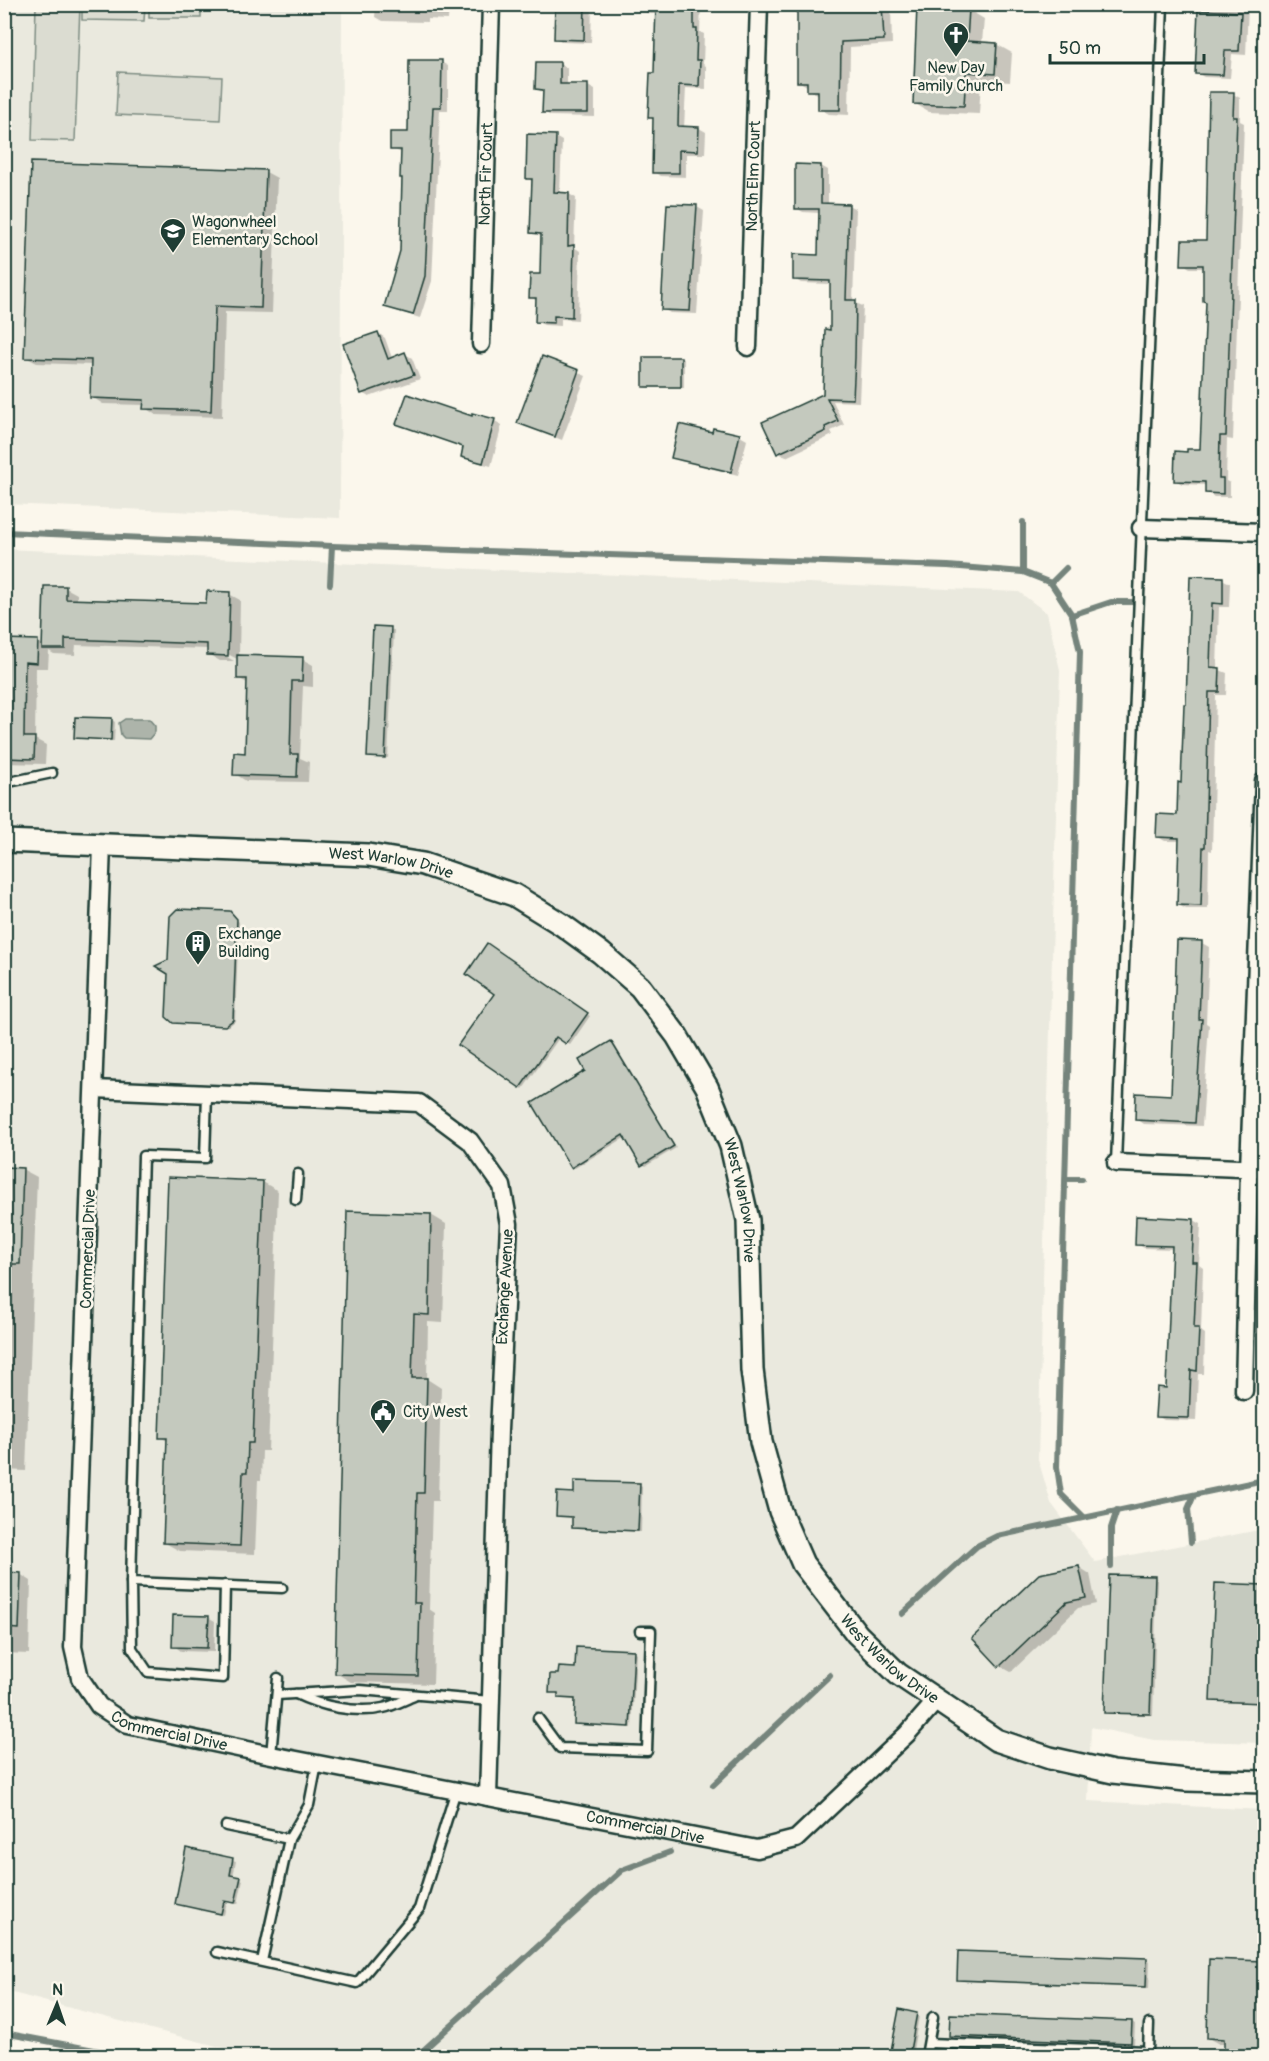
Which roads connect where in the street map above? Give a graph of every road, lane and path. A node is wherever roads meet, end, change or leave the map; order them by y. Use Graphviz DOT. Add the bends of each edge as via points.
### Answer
graph roads {
  1 [pos="491,4"];
  2 [pos="759,4"];
  3 [pos="1163,4"];
  4 [pos="481,344"];
  5 [pos="748,347"];
  6 [pos="1141,528"];
  7 [pos="1264,532"];
  8 [pos="52,773"];
  9 [pos="4,781"];
  10 [pos="1264,781"];
  11 [pos="4,841"];
  12 [pos="102,844"];
  13 [pos="94,1089"];
  14 [pos="207,1094"];
  15 [pos="1116,1163"];
  16 [pos="1257,1168"];
  17 [pos="298,1174"];
  18 [pos="296,1200"];
  19 [pos="1244,1391"];
  20 [pos="130,1582"];
  21 [pos="225,1586"];
  22 [pos="282,1588"];
  23 [pos="640,1630"];
  24 [pos="278,1678"];
  25 [pos="294,1693"];
  26 [pos="277,1695"];
  27 [pos="417,1695"];
  28 [pos="491,1701"];
  29 [pos="936,1701"];
  30 [pos="538,1718"];
  31 [pos="271,1755"];
  32 [pos="317,1764"];
  33 [pos="1264,1782"];
  34 [pos="456,1790"];
  35 [pos="488,1797"];
  36 [pos="226,1826"];
  37 [pos="289,1839"];
  38 [pos="217,1952"];
  39 [pos="262,1961"];
  40 [pos="933,2017"];
  41 [pos="1149,2024"];
  42 [pos="928,2043"];
  43 [pos="992,2046"];
  44 [pos="1044,2048"];
  45 [pos="1102,2053"];
  46 [pos="926,2056"];
  47 [pos="999,2056"];
  48 [pos="1050,2056"];
  1 -- 4 [label="street, North Fir Court"];
  2 -- 5 [label="street, North Elm Court"];
  3 -- 6 [label="lane"];
  6 -- 7 [label="street"];
  6 -- 15 [label="lane"];
  8 -- 9 [label="lane"];
  10 -- 16 [label="street"];
  11 -- 12 [label="street, West Warlow Drive"];
  12 -- 13 [label="street, Commercial Drive"];
  12 -- 29 [label="street, West Warlow Drive" via="368,855 423,864 514,895 602,953 640,987 677,1036 707,1087 730,1146 748,1220 752,1370 761,1442 780,1511 803,1564 857,1634 898,1674"];
  13 -- 14 [label="street, Exchange Avenue"];
  13 -- 31 [label="street, Commercial Drive" via="74,1647 80,1678 99,1706 128,1725"];
  14 -- 20 [label="lane" via="205,1158 143,1156"];
  14 -- 28 [label="street, Exchange Avenue" via="419,1103 470,1141 502,1186 509,1224"];
  15 -- 16 [label="street"];
  16 -- 19 [label="street"];
  17 -- 18 [label="lane"];
  20 -- 21 [label="lane"];
  20 -- 21 [label="lane" via="132,1648 148,1672 223,1678"];
  21 -- 22 [label="lane"];
  23 -- 30 [label="lane" via="651,1631 647,1751 560,1748"];
  24 -- 26 [label="lane"];
  25 -- 26 [label="lane"];
  25 -- 27 [label="lane" via="360,1690"];
  25 -- 27 [label="lane" via="312,1702 346,1709 383,1708"];
  26 -- 31 [label="lane"];
  27 -- 28 [label="lane"];
  28 -- 35 [label="street, Exchange Avenue"];
  29 -- 33 [label="street, West Warlow Drive" via="996,1740 1050,1758 1113,1772 1186,1780"];
  29 -- 35 [label="street, Commercial Drive" via="907,1734 796,1839 757,1849"];
  31 -- 32 [label="street, Commercial Drive"];
  32 -- 34 [label="street, Commercial Drive"];
  32 -- 37 [label="lane" via="309,1805"];
  34 -- 35 [label="street, Commercial Drive"];
  34 -- 39 [label="lane" via="419,1909 357,1983"];
  36 -- 37 [label="lane"];
  37 -- 39 [label="lane"];
  38 -- 39 [label="lane"];
  40 -- 42 [label="lane"];
  41 -- 45 [label="lane" via="1148,2051"];
  42 -- 43 [label="lane"];
  42 -- 46 [label="lane"];
  43 -- 44 [label="lane"];
  43 -- 47 [label="lane"];
  44 -- 45 [label="lane"];
  44 -- 48 [label="lane"];
}
